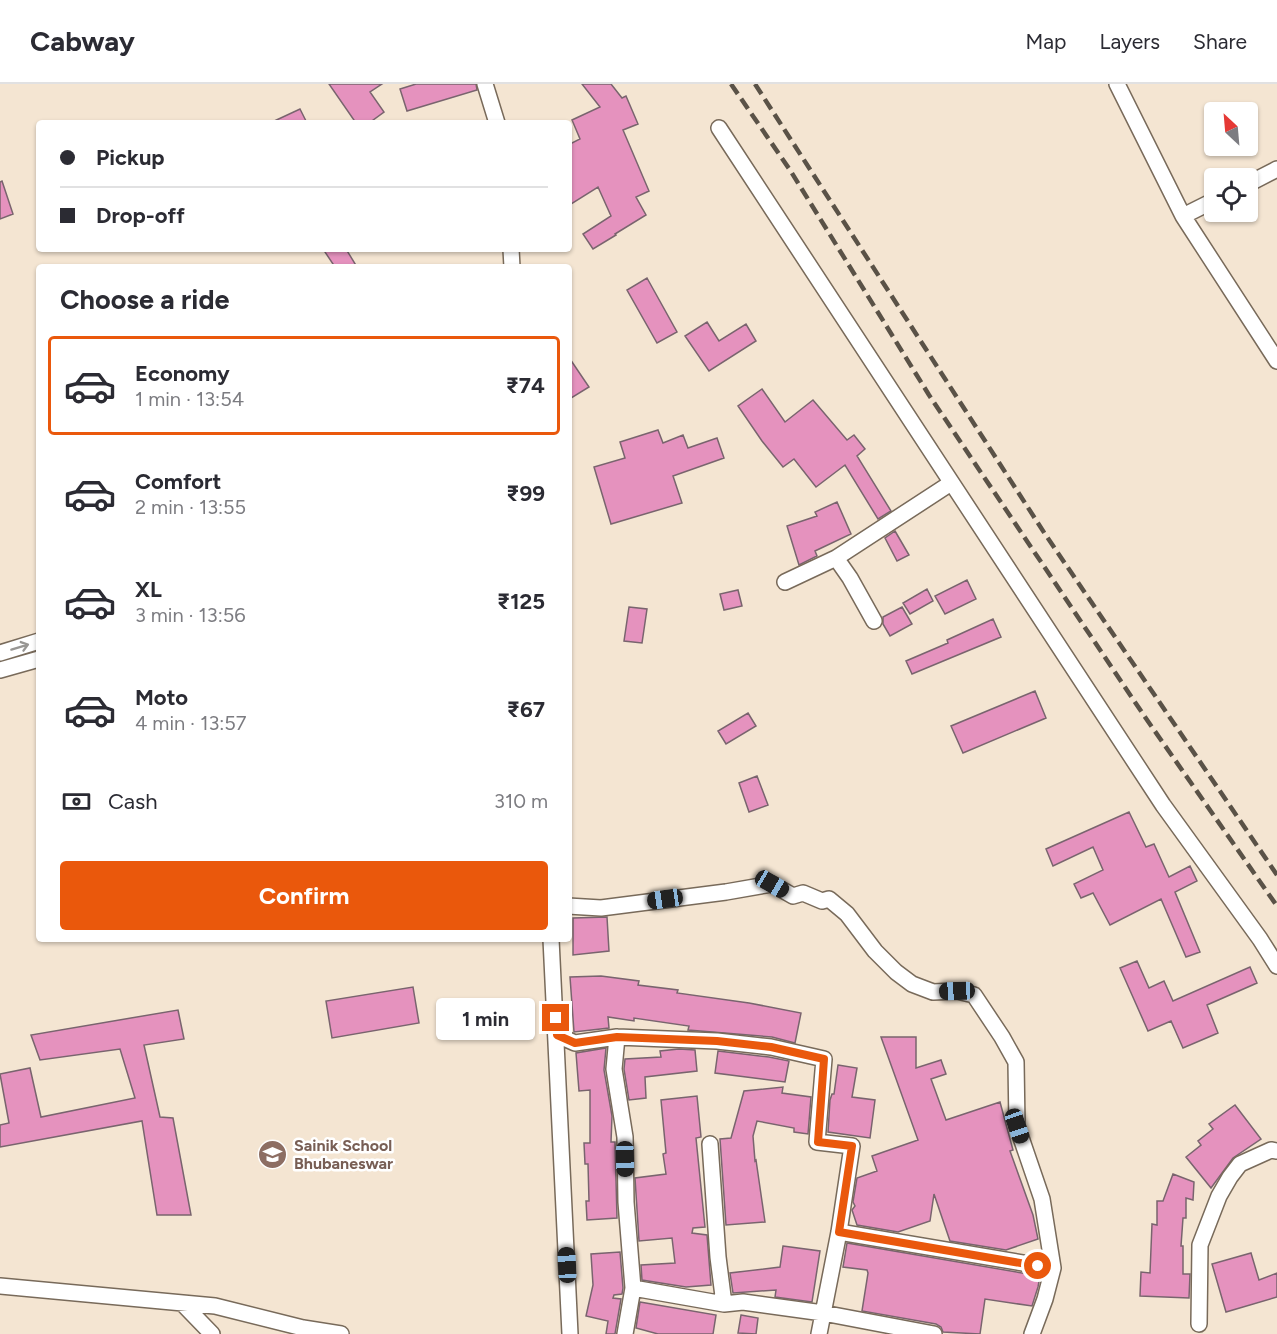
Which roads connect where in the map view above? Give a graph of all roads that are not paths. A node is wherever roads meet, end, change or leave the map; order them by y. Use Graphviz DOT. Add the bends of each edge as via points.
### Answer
graph roads {
  1 [pos="485,84"];
  2 [pos="1117,84"];
  3 [pos="496,120"];
  4 [pos="719,128"];
  5 [pos="1277,169"];
  6 [pos="1258,179"];
  7 [pos="1204,206"];
  8 [pos="1183,216"];
  9 [pos="1277,361"];
  10 [pos="951,483"];
  11 [pos="836,558"];
  12 [pos="785,582"];
  13 [pos="874,621"];
  14 [pos="36,641"];
  15 [pos="0,653"];
  16 [pos="36,660"];
  17 [pos="0,670"];
  18 [pos="572,906"];
  19 [pos="551,942"];
  20 [pos="1277,966"];
  21 [pos="557,1035"];
  22 [pos="617,1037"];
  23 [pos="710,1144"];
  24 [pos="1277,1151"];
  25 [pos="839,1232"];
  26 [pos="1053,1268"];
  27 [pos="0,1286"];
  28 [pos="633,1288"];
  29 [pos="182,1303"];
  30 [pos="724,1304"];
  31 [pos="823,1313"];
  32 [pos="1199,1324"];
  33 [pos="212,1334"];
  34 [pos="341,1334"];
  35 [pos="570,1334"];
  36 [pos="625,1334"];
  37 [pos="819,1334"];
  38 [pos="934,1334"];
  39 [pos="1032,1334"];
  1 -- 3 [label="street"];
  2 -- 8 [label="street"];
  4 -- 10 [label="street"];
  5 -- 6 [label="street"];
  7 -- 8 [label="street"];
  8 -- 9 [label="street"];
  10 -- 11 [label="street"];
  10 -- 20 [label="street" via="1156,795"];
  11 -- 12 [label="street"];
  11 -- 13 [label="street"];
  15 -- 14 [label="street, one-way"];
  16 -- 17 [label="street"];
  18 -- 26 [label="street" via="601,908 772,884 793,896 803,893 822,902 829,899 847,914 875,951 912,984 933,992 974,995 1016,1062 1017,1126 1042,1199"];
  19 -- 21 [label="street"];
  21 -- 22 [label="street" via="575,1043"];
  21 -- 35 [label="street"];
  22 -- 25 [label="street" via="728,1042 824,1059 818,1142 852,1146"];
  22 -- 28 [label="street" via="614,1069 625,1137"];
  23 -- 30 [label="street"];
  24 -- 32 [label="street" via="1240,1164 1219,1196 1200,1245"];
  25 -- 26 [label="street"];
  25 -- 31 [label="street"];
  26 -- 39 [label="street"];
  27 -- 29 [label="street"];
  28 -- 30 [label="street"];
  28 -- 36 [label="street"];
  29 -- 33 [label="street"];
  29 -- 34 [label="street" via="215,1306"];
  30 -- 31 [label="street" via="743,1302"];
  31 -- 37 [label="street"];
  31 -- 38 [label="street"];
}
